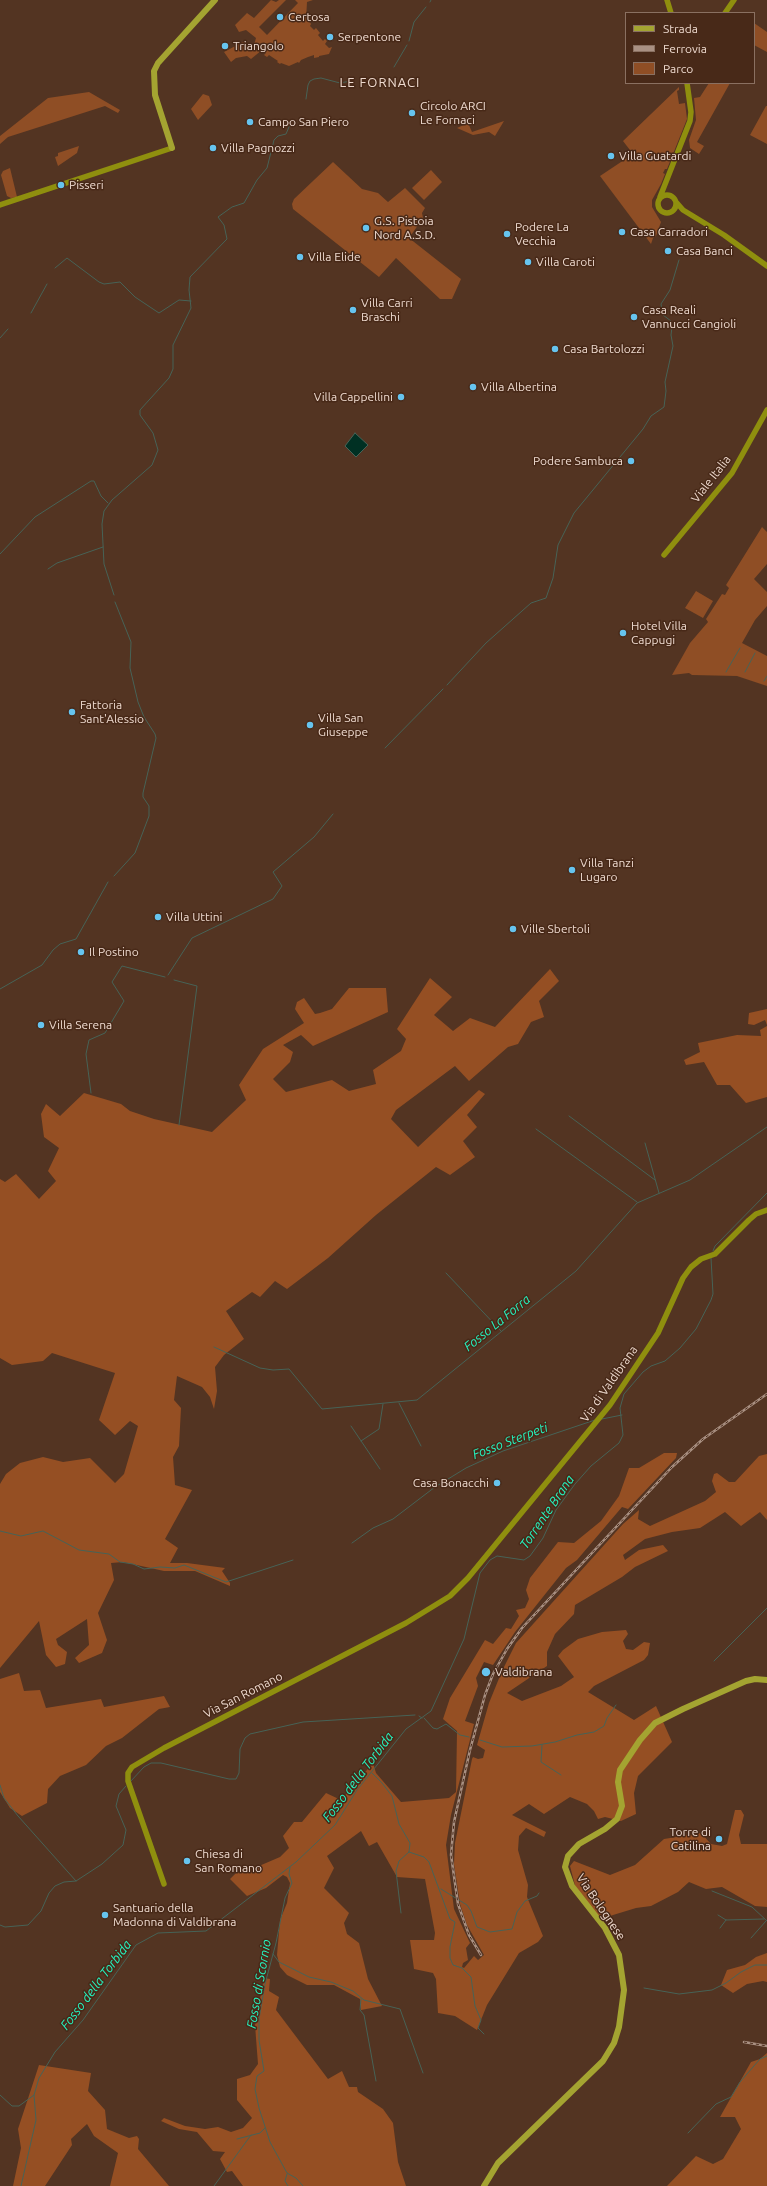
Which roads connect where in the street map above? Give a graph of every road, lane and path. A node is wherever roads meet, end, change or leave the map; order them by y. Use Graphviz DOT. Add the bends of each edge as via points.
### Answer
graph roads {
  1 [pos="215,0"];
  2 [pos="667,0"];
  3 [pos="734,0"];
  4 [pos="671,12"];
  5 [pos="727,12"];
  6 [pos="687,84"];
  7 [pos="172,148"];
  8 [pos="665,187"];
  9 [pos="669,195"];
  10 [pos="660,197"];
  11 [pos="676,202"];
  12 [pos="0,205"];
  13 [pos="674,210"];
  14 [pos="683,210"];
  15 [pos="767,266"];
  16 [pos="767,410"];
  17 [pos="664,555"];
  18 [pos="767,1210"];
  19 [pos="468,1578"];
  20 [pos="767,1680"];
  21 [pos="164,1884"];
  22 [pos="484,2186"];
  1 -- 7 [label="main road" via="154,70 155,94"];
  2 -- 4 [label="street"];
  3 -- 5 [label="street"];
  6 -- 8 [label="street" via="690,121"];
  7 -- 12 [label="street"];
  8 -- 9 [label="street"];
  8 -- 10 [label="street"];
  9 -- 10 [label="street"];
  9 -- 11 [label="street" via="674,197"];
  10 -- 13 [label="street" via="660,210 667,213"];
  11 -- 13 [label="street"];
  11 -- 14 [label="street"];
  13 -- 14 [label="street"];
  14 -- 15 [label="street"];
  16 -- 17 [label="street, Viale Italia" via="732,473"];
  18 -- 19 [label="street, Via di Valdibrana" via="756,1214 714,1254 695,1263 687,1272 658,1333 610,1405"];
  19 -- 21 [label="street, Via San Romano" via="450,1596 432,1608 143,1760 130,1770 128,1781"];
  20 -- 22 [label="main road, Via Bolognese" via="746,1681 655,1723 620,1770 618,1782 622,1806 617,1819 579,1844 568,1856 565,1867 572,1886 604,1928 619,1955 624,1990 619,2026 614,2043 603,2061 498,2163"];
}
